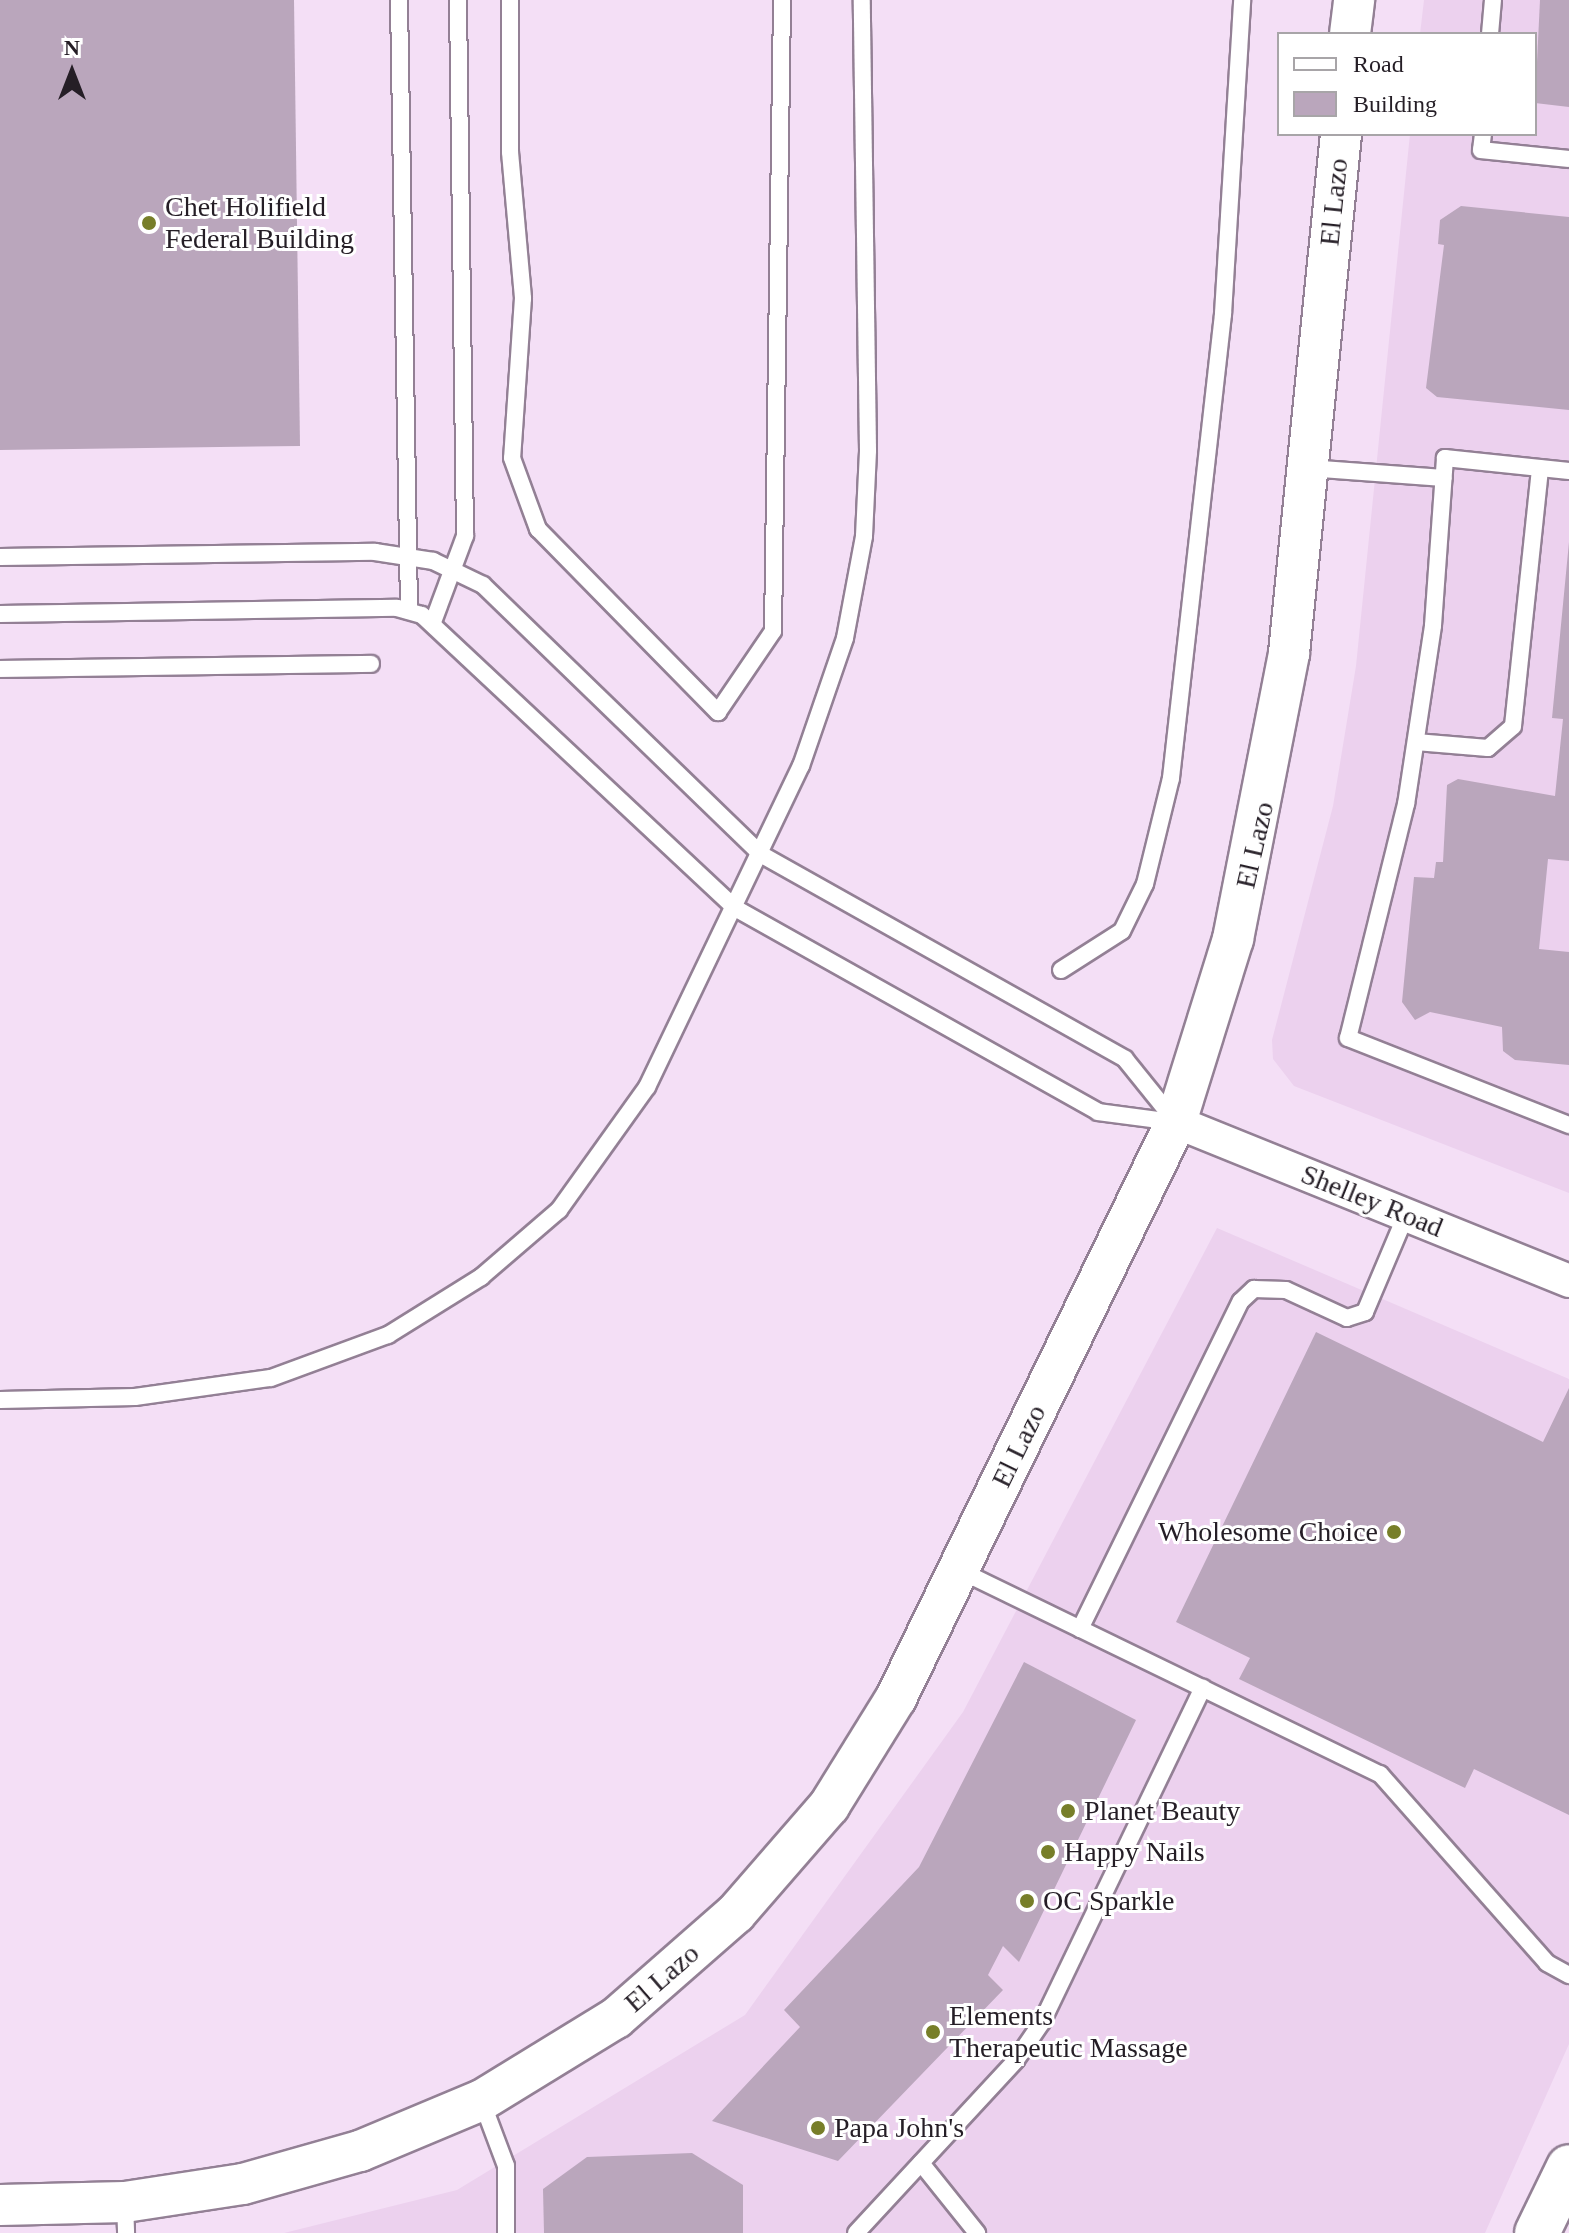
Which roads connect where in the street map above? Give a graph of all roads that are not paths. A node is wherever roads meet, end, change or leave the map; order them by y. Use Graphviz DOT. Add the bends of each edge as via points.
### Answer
graph roads {
  1 [pos="399,0"];
  2 [pos="458,0"];
  3 [pos="510,0"];
  4 [pos="782,0"];
  5 [pos="862,0"];
  6 [pos="1242,0"];
  7 [pos="1354,0"];
  8 [pos="1493,0"];
  9 [pos="1350,32"];
  10 [pos="1490,32"];
  11 [pos="1341,136"];
  12 [pos="1483,136"];
  13 [pos="1569,159"];
  14 [pos="1308,468"];
  15 [pos="1540,468"];
  16 [pos="1569,471"];
  17 [pos="1444,478"];
  18 [pos="0,557"];
  19 [pos="408,557"];
  20 [pos="452,570"];
  21 [pos="409,611"];
  22 [pos="0,614"];
  23 [pos="433,622"];
  24 [pos="371,664"];
  25 [pos="0,669"];
  26 [pos="1416,742"];
  27 [pos="762,855"];
  28 [pos="735,908"];
  29 [pos="1061,970"];
  30 [pos="1176,1122"];
  31 [pos="1569,1125"];
  32 [pos="1406,1215"];
  33 [pos="1569,1281"];
  34 [pos="0,1400"];
  35 [pos="959,1570"];
  36 [pos="1080,1629"];
  37 [pos="1203,1688"];
  38 [pos="1569,1975"];
  39 [pos="482,2100"];
  40 [pos="921,2163"];
  41 [pos="1569,2167"];
  42 [pos="0,2205"];
  43 [pos="126,2218"];
  44 [pos="864,2230"];
  45 [pos="506,2233"];
  46 [pos="977,2233"];
  47 [pos="1537,2233"];
  1 -- 19 [label="lane"];
  2 -- 20 [label="lane" via="465,536"];
  3 -- 4 [label="lane" via="510,152 523,298 512,458 538,529 718,712 773,631"];
  5 -- 27 [label="lane" via="864,536 819,725"];
  6 -- 29 [label="lane" via="1223,314 1171,778 1145,884 1122,931"];
  7 -- 9 [label="street"];
  8 -- 10 [label="lane"];
  11 -- 14 [label="street, El Lazo"];
  12 -- 13 [label="lane" via="1481,150"];
  14 -- 17 [label="lane"];
  14 -- 30 [label="street, El Lazo" via="1268,786 1233,939"];
  15 -- 16 [label="lane"];
  15 -- 17 [label="lane" via="1445,458"];
  15 -- 26 [label="lane" via="1513,726 1488,748"];
  17 -- 26 [label="lane"];
  18 -- 19 [label="lane"];
  19 -- 20 [label="lane"];
  19 -- 21 [label="lane"];
  20 -- 23 [label="lane"];
  20 -- 27 [label="lane" via="483,585"];
  21 -- 22 [label="lane"];
  21 -- 23 [label="lane"];
  23 -- 28 [label="lane"];
  24 -- 25 [label="lane"];
  26 -- 31 [label="lane" via="1348,1038"];
  27 -- 28 [label="lane"];
  27 -- 30 [label="lane" via="1125,1059"];
  28 -- 30 [label="lane" via="1098,1112"];
  28 -- 34 [label="lane" via="647,1087 589,1175 481,1277 388,1335 271,1378 135,1397"];
  30 -- 32 [label="street, Shelley Road"];
  30 -- 35 [label="street, El Lazo"];
  32 -- 33 [label="street, Shelley Road"];
  32 -- 36 [label="lane" via="1365,1312 1347,1318 1286,1290 1254,1289 1241,1301"];
  35 -- 36 [label="lane"];
  35 -- 39 [label="street, El Lazo" via="896,1698 829,1806 736,1913 616,2018"];
  36 -- 37 [label="lane"];
  37 -- 38 [label="lane" via="1380,1774 1547,1963"];
  37 -- 40 [label="lane" via="1042,2022"];
  39 -- 43 [label="street, El Lazo" via="346,2155"];
  39 -- 45 [label="lane" via="506,2166"];
  40 -- 44 [label="lane"];
  40 -- 46 [label="lane"];
  41 -- 47 [label="main road"];
  42 -- 43 [label="street, El Lazo"];
}
